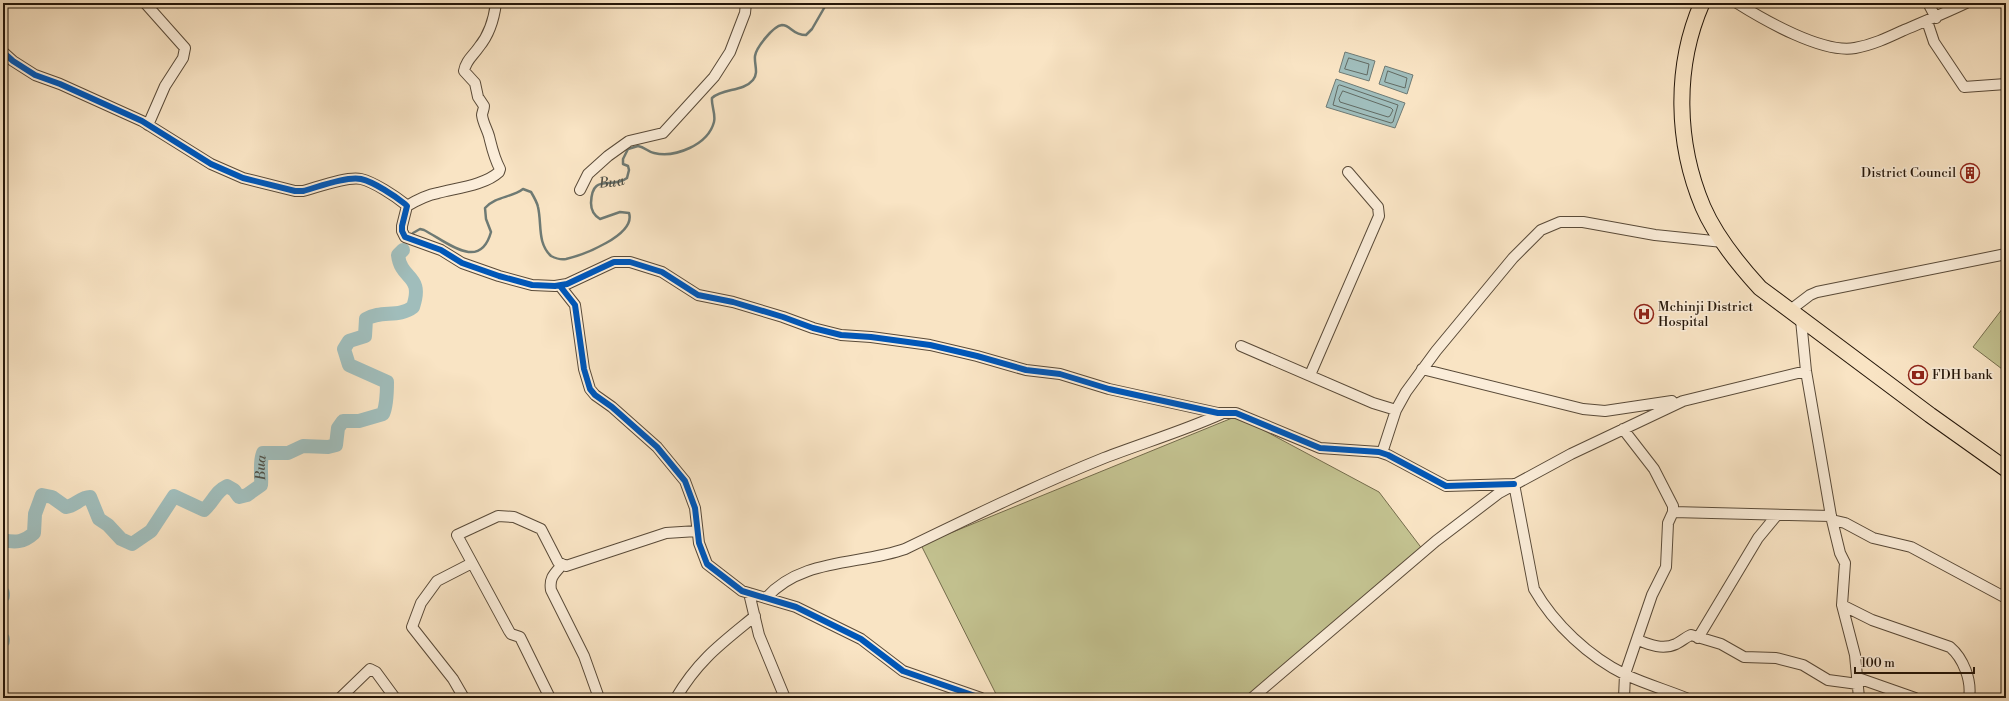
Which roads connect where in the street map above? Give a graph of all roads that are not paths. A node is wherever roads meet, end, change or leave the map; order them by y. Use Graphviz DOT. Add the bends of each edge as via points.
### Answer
graph roads {
  1 [pos="145,3"];
  2 [pos="496,3"];
  3 [pos="746,3"];
  4 [pos="1702,3"];
  5 [pos="1737,3"];
  6 [pos="1928,3"];
  7 [pos="1966,3"];
  8 [pos="1931,19"];
  9 [pos="3,52"];
  10 [pos="2006,84"];
  11 [pos="148,125"];
  12 [pos="1348,172"];
  13 [pos="580,190"];
  14 [pos="407,206"];
  15 [pos="1723,242"];
  16 [pos="2006,254"];
  17 [pos="560,286"];
  18 [pos="1795,315"];
  19 [pos="1241,346"];
  20 [pos="1422,369"];
  21 [pos="1806,371"];
  22 [pos="1310,375"];
  23 [pos="1683,400"];
  24 [pos="1396,410"];
  25 [pos="1221,414"];
  26 [pos="1623,429"];
  27 [pos="1382,453"];
  28 [pos="2006,469"];
  29 [pos="1514,484"];
  30 [pos="1673,512"];
  31 [pos="1777,515"];
  32 [pos="1831,518"];
  33 [pos="697,531"];
  34 [pos="472,563"];
  35 [pos="562,565"];
  36 [pos="749,593"];
  37 [pos="766,598"];
  38 [pos="2006,598"];
  39 [pos="1842,605"];
  40 [pos="755,616"];
  41 [pos="1698,638"];
  42 [pos="1638,640"];
  43 [pos="1626,674"];
  44 [pos="1858,681"];
  45 [pos="975,697"];
  46 [pos="340,698"];
  47 [pos="395,698"];
  48 [pos="464,698"];
  49 [pos="550,698"];
  50 [pos="599,698"];
  51 [pos="676,698"];
  52 [pos="785,698"];
  53 [pos="1252,698"];
  54 [pos="1624,698"];
  55 [pos="1686,698"];
  56 [pos="1859,698"];
  57 [pos="1915,698"];
  58 [pos="1969,698"];
  1 -- 11 [label="street" via="185,48 183,58 165,86"];
  2 -- 14 [label="street" via="492,23 479,48 466,62 464,71 475,83 478,97 484,106 482,115 485,128 500,172 486,180 428,196"];
  3 -- 13 [label="street" via="745,13 730,52 714,78 663,132 629,141 588,174"];
  4 -- 15 [label="highway" via="1691,33 1686,57 1683,130 1687,156 1703,207"];
  5 -- 8 [label="street" via="1811,41 1830,47 1854,48 1881,40"];
  6 -- 8 [label="street"];
  7 -- 8 [label="street"];
  8 -- 10 [label="street" via="1934,42 1964,87"];
  9 -- 11 [label="street" via="35,74"];
  11 -- 14 [label="street" via="211,164 243,178 295,191 361,179"];
  12 -- 22 [label="street" via="1378,207 1379,216"];
  14 -- 17 [label="street" via="402,226 405,236 441,250 462,263 499,276 532,285"];
  15 -- 18 [label="highway" via="1760,288"];
  15 -- 20 [label="street" via="1655,235 1583,222 1560,222 1541,230 1513,258"];
  16 -- 18 [label="street" via="1817,292 1810,295"];
  17 -- 25 [label="street" via="614,262 630,262 662,272 698,295 733,302 841,335 930,345 1026,370 1060,374 1109,389"];
  17 -- 33 [label="street" via="575,304 584,369 590,389 657,447 685,481 695,508"];
  18 -- 21 [label="street"];
  18 -- 28 [label="highway"];
  19 -- 22 [label="street"];
  20 -- 23 [label="street" via="1605,412"];
  20 -- 24 [label="street"];
  21 -- 23 [label="street"];
  21 -- 32 [label="street"];
  22 -- 24 [label="street" via="1373,403"];
  23 -- 26 [label="street"];
  24 -- 27 [label="street"];
  25 -- 27 [label="street" via="1236,413 1320,448"];
  25 -- 37 [label="street" via="1054,479 892,554 836,563 798,575 783,583"];
  26 -- 29 [label="street"];
  26 -- 30 [label="street" via="1654,469 1673,506"];
  27 -- 29 [label="street" via="1446,486"];
  29 -- 43 [label="street" via="1534,589 1539,599 1568,635"];
  29 -- 53 [label="street" via="1436,541"];
  30 -- 31 [label="street"];
  30 -- 42 [label="street" via="1668,523 1666,567 1652,595"];
  31 -- 32 [label="street"];
  31 -- 41 [label="street" via="1753,544"];
  32 -- 38 [label="street" via="1873,538 1911,547"];
  32 -- 39 [label="street" via="1845,563"];
  33 -- 35 [label="street" via="666,533 568,566"];
  33 -- 36 [label="street" via="702,556 707,564 732,584"];
  34 -- 35 [label="street" via="457,535 502,515 514,517 541,529"];
  34 -- 48 [label="street" via="437,581 421,603 412,627 453,679"];
  34 -- 49 [label="street" via="509,631 520,637"];
  35 -- 50 [label="street" via="549,583 584,656"];
  36 -- 37 [label="street"];
  36 -- 40 [label="street"];
  37 -- 45 [label="street" via="796,607 861,639 903,671"];
  39 -- 44 [label="street" via="1855,655"];
  39 -- 58 [label="street" via="1872,620 1950,647 1958,654 1964,667"];
  40 -- 51 [label="street" via="696,668"];
  40 -- 52 [label="street"];
  41 -- 42 [label="street" via="1688,636 1676,644 1664,647"];
  41 -- 44 [label="street" via="1721,644 1744,657 1776,658 1803,665 1828,680"];
  42 -- 43 [label="street"];
  43 -- 54 [label="street"];
  43 -- 55 [label="street"];
  44 -- 56 [label="street"];
  44 -- 57 [label="street"];
  46 -- 47 [label="street" via="370,669 376,672"];
}
